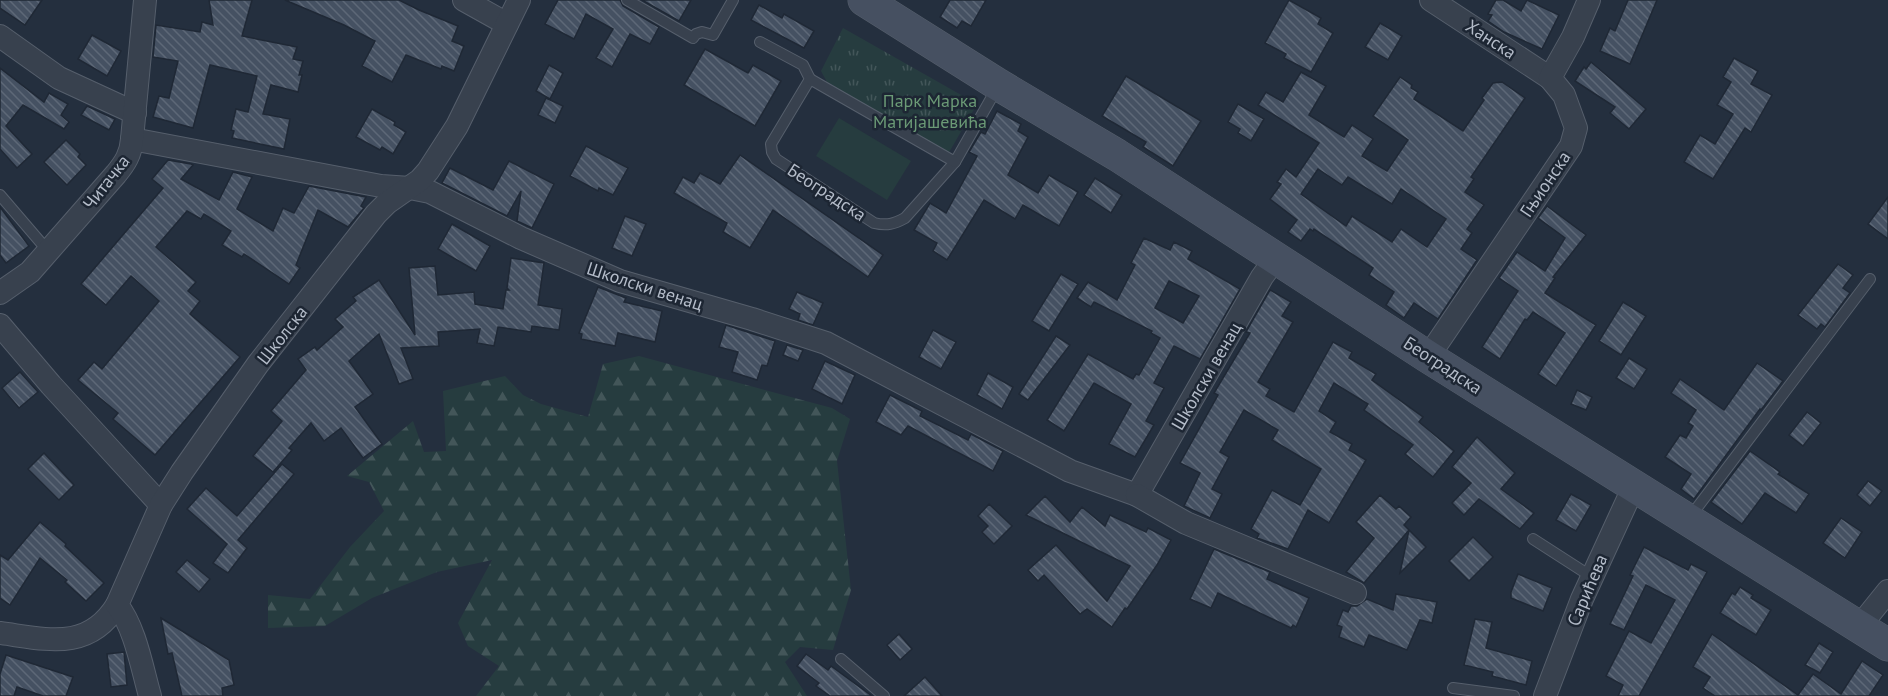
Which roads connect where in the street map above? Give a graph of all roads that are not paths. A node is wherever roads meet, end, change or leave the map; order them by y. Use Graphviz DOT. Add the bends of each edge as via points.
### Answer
graph roads {
  1 [pos="145,0"];
  2 [pos="464,0"];
  3 [pos="519,0"];
  4 [pos="627,0"];
  5 [pos="734,0"];
  6 [pos="864,0"];
  7 [pos="1431,0"];
  8 [pos="1589,0"];
  9 [pos="507,24"];
  10 [pos="0,36"];
  11 [pos="760,42"];
  12 [pos="1550,78"];
  13 [pos="810,79"];
  14 [pos="999,85"];
  15 [pos="135,113"];
  16 [pos="132,139"];
  17 [pos="955,162"];
  18 [pos="411,188"];
  19 [pos="0,195"];
  20 [pos="48,251"];
  21 [pos="1276,258"];
  22 [pos="1870,279"];
  23 [pos="0,293"];
  24 [pos="0,325"];
  25 [pos="1428,357"];
  26 [pos="1634,486"];
  27 [pos="1137,495"];
  28 [pos="161,505"];
  29 [pos="1688,519"];
  30 [pos="1533,539"];
  31 [pos="1592,577"];
  32 [pos="1888,591"];
  33 [pos="1355,593"];
  34 [pos="117,605"];
  35 [pos="1859,627"];
  36 [pos="0,633"];
  37 [pos="1888,645"];
  38 [pos="841,659"];
  39 [pos="1453,688"];
  40 [pos="1547,688"];
  41 [pos="150,696"];
  42 [pos="884,696"];
  43 [pos="1514,696"];
  44 [pos="1532,696"];
  1 -- 15 [label="street, Читачка"];
  2 -- 9 [label="street"];
  3 -- 9 [label="street, Школска"];
  4 -- 5 [label="lane" via="693,38 702,32 713,35"];
  6 -- 14 [label="main road, Београдска"];
  7 -- 12 [label="street, Ханска"];
  8 -- 12 [label="street"];
  9 -- 18 [label="street, Школска" via="457,126 428,171"];
  10 -- 15 [label="street" via="59,78"];
  11 -- 13 [label="lane" via="803,65"];
  12 -- 25 [label="street, Гњионска" via="1564,95 1576,128 1571,146"];
  13 -- 17 [label="lane"];
  13 -- 17 [label="lane, Београдска" via="771,144 772,152 776,159 874,223 895,224 905,218"];
  14 -- 17 [label="lane, Београдска"];
  14 -- 21 [label="main road, Београдска" via="1117,155"];
  15 -- 16 [label="street, Читачка"];
  16 -- 18 [label="street, Школски венац" via="381,186"];
  16 -- 20 [label="street, Читачка" via="127,160"];
  18 -- 27 [label="street, Школски венац" via="453,202 521,238 620,281 826,343 1070,471"];
  18 -- 28 [label="street, Школска" via="376,214 235,396"];
  19 -- 20 [label="lane"];
  20 -- 23 [label="street, Читачка" via="30,272"];
  21 -- 25 [label="main road, Београдска"];
  21 -- 27 [label="street, Школски венац"];
  22 -- 29 [label="lane"];
  24 -- 28 [label="street"];
  25 -- 26 [label="main road, Београдска"];
  26 -- 29 [label="main road, Београдска"];
  26 -- 31 [label="street, Сарићева"];
  27 -- 33 [label="street, Школски венац" via="1186,523"];
  28 -- 34 [label="street, Школска"];
  29 -- 35 [label="main road, Београдска"];
  30 -- 31 [label="lane"];
  31 -- 40 [label="street, Сарићева"];
  32 -- 35 [label="street"];
  34 -- 36 [label="street, Школска" via="103,623 78,638 61,640"];
  34 -- 41 [label="street" via="125,614"];
  35 -- 37 [label="main road, Београдска"];
  38 -- 42 [label="lane"];
  39 -- 43 [label="lane"];
  40 -- 44 [label="lane"];
}
